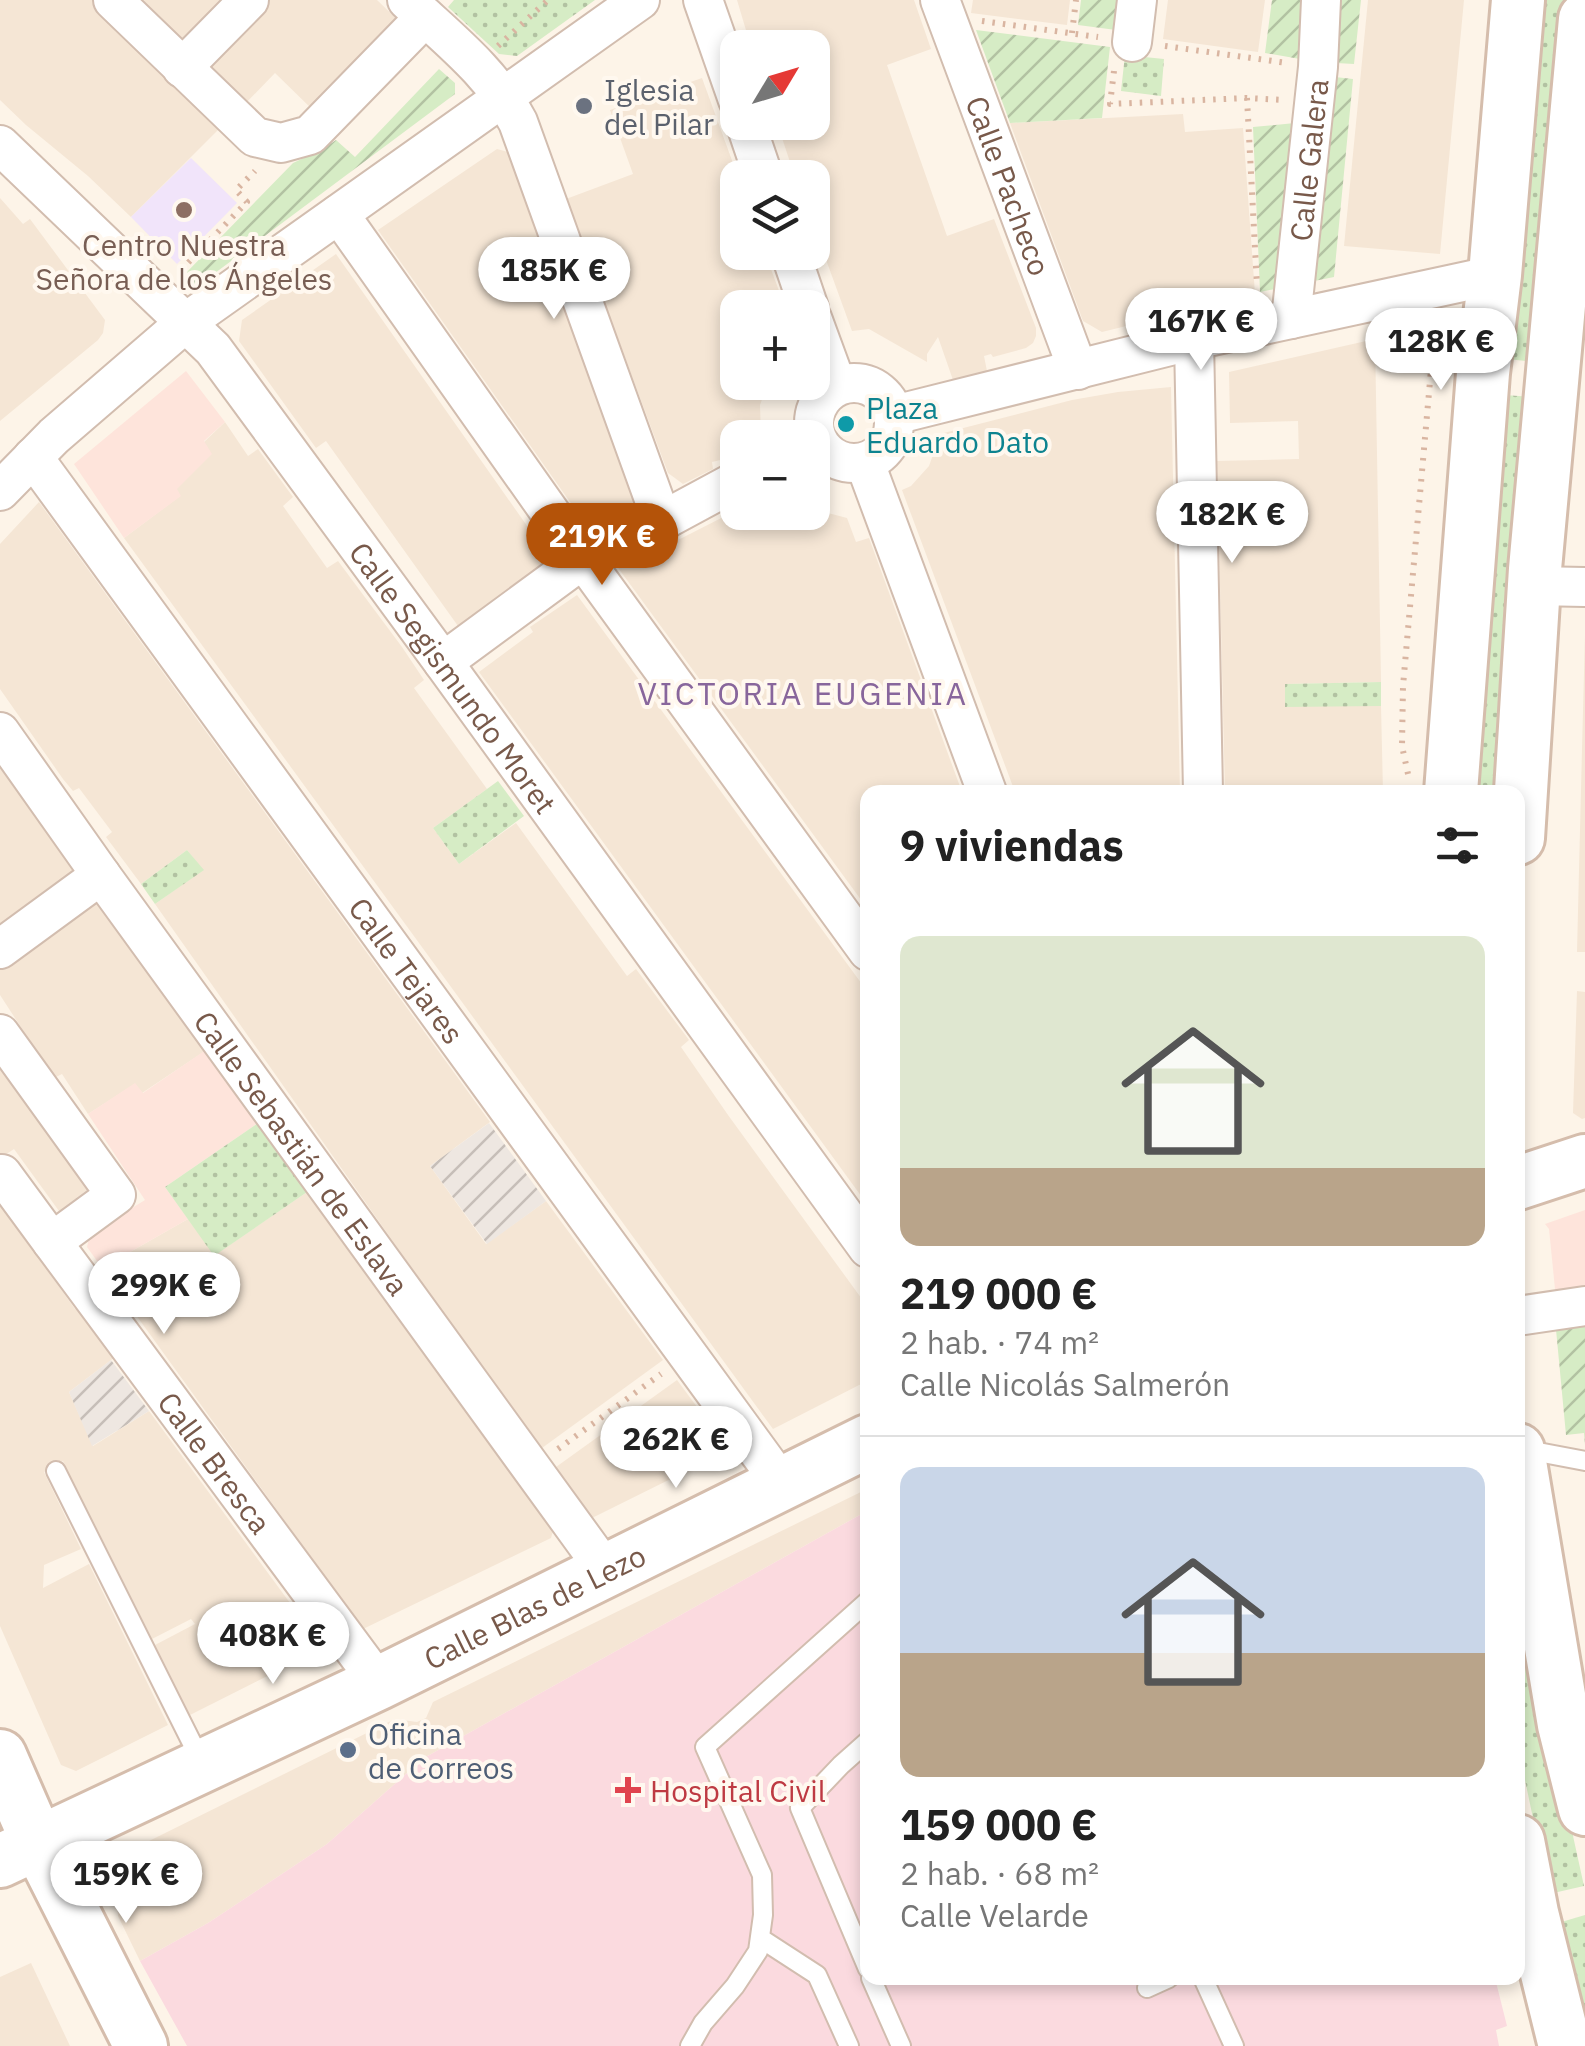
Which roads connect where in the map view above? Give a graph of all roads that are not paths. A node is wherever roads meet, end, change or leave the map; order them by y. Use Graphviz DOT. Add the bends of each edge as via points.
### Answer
graph roads {
  1 [pos="112,0"];
  2 [pos="249,0"];
  3 [pos="640,0"];
  4 [pos="703,0"];
  5 [pos="940,0"];
  6 [pos="1137,0"];
  7 [pos="1321,0"];
  8 [pos="1518,0"];
  9 [pos="416,9"];
  10 [pos="1585,18"];
  11 [pos="1125,41"];
  12 [pos="720,49"];
  13 [pos="182,68"];
  14 [pos="504,97"];
  15 [pos="0,145"];
  16 [pos="1579,155"];
  17 [pos="339,214"];
  18 [pos="1495,275"];
  19 [pos="1572,302"];
  20 [pos="1292,306"];
  21 [pos="184,323"];
  22 [pos="1194,340"];
  23 [pos="830,367"];
  24 [pos="1078,370"];
  25 [pos="837,386"];
  26 [pos="894,414"];
  27 [pos="813,420"];
  28 [pos="830,455"];
  29 [pos="33,457"];
  30 [pos="865,462"];
  31 [pos="720,490"];
  32 [pos="0,491"];
  33 [pos="662,521"];
  34 [pos="584,560"];
  35 [pos="1560,587"];
  36 [pos="444,662"];
  37 [pos="0,732"];
  38 [pos="984,785"];
  39 [pos="1203,785"];
  40 [pos="1451,785"];
  41 [pos="1525,796"];
  42 [pos="101,875"];
  43 [pos="860,939"];
  44 [pos="0,949"];
  45 [pos="0,1034"];
  46 [pos="1585,1161"];
  47 [pos="2,1174"];
  48 [pos="1525,1181"];
  49 [pos="860,1234"];
  50 [pos="52,1242"];
  51 [pos="1585,1306"];
  52 [pos="1525,1315"];
  53 [pos="860,1444"];
  54 [pos="1525,1450"];
  55 [pos="1585,1461"];
  56 [pos="56,1471"];
  57 [pos="782,1484"];
  58 [pos="1525,1491"];
  59 [pos="607,1572"];
  60 [pos="860,1608"];
  61 [pos="378,1683"];
  62 [pos="860,1749"];
  63 [pos="0,1756"];
  64 [pos="203,1766"];
  65 [pos="1585,1809"];
  66 [pos="19,1852"];
  67 [pos="1525,1877"];
  68 [pos="860,1935"];
  69 [pos="760,1938"];
  70 [pos="874,1985"];
  71 [pos="1154,1985"];
  72 [pos="1206,1985"];
  73 [pos="1147,1988"];
  74 [pos="141,2046"];
  75 [pos="690,2046"];
  76 [pos="849,2046"];
  77 [pos="901,2046"];
  78 [pos="1234,2046"];
  79 [pos="1565,2046"];
  1 -- 13 [label="street"];
  2 -- 13 [label="street"];
  3 -- 14 [label="street"];
  4 -- 12 [label="street"];
  5 -- 24 [label="street, Calle Pacheco"];
  6 -- 11 [label="street"];
  7 -- 20 [label="street, Calle Galera"];
  8 -- 18 [label="main road"];
  9 -- 13 [label="street" via="310,135 281,144 256,137"];
  9 -- 14 [label="street"];
  10 -- 16 [label="main road"];
  14 -- 17 [label="street"];
  14 -- 33 [label="street"];
  15 -- 21 [label="street, Calle Segismundo Moret"];
  16 -- 19 [label="main road"];
  17 -- 21 [label="street"];
  17 -- 34 [label="street"];
  18 -- 20 [label="street"];
  18 -- 40 [label="main road"];
  19 -- 35 [label="main road"];
  20 -- 22 [label="street"];
  21 -- 29 [label="street"];
  21 -- 36 [label="street, Calle Segismundo Moret" via="213,349"];
  22 -- 24 [label="street"];
  22 -- 39 [label="street"];
  23 -- 25 [label="street"];
  24 -- 26 [label="street"];
  25 -- 26 [label="street" via="867,385"];
  25 -- 27 [label="street"];
  26 -- 30 [label="street" via="894,434 884,451"];
  28 -- 30 [label="street"];
  29 -- 32 [label="street"];
  29 -- 57 [label="street, Calle Tejares"];
  30 -- 38 [label="street"];
  31 -- 33 [label="street"];
  33 -- 34 [label="street"];
  34 -- 36 [label="street"];
  34 -- 43 [label="street"];
  35 -- 41 [label="main road"];
  36 -- 49 [label="street, Calle Segismundo Moret"];
  37 -- 42 [label="street, Calle Sebastián de Eslava"];
  42 -- 44 [label="street"];
  42 -- 59 [label="street, Calle Sebastián de Eslava"];
  45 -- 50 [label="street" via="116,1195"];
  46 -- 48 [label="main road"];
  47 -- 50 [label="street, Calle Bresca"];
  50 -- 61 [label="street, Calle Bresca"];
  51 -- 52 [label="street"];
  53 -- 57 [label="main road, Calle Blas de Lezo"];
  54 -- 55 [label="lane"];
  56 -- 64 [label="lane"];
  57 -- 59 [label="main road, Calle Blas de Lezo"];
  58 -- 65 [label="main road" via="1564,1725"];
  59 -- 61 [label="main road, Calle Blas de Lezo"];
  60 -- 69 [label="lane" via="704,1747 762,1875"];
  61 -- 64 [label="main road, Calle Blas de Lezo"];
  62 -- 68 [label="lane" via="800,1808"];
  63 -- 66 [label="main road"];
  64 -- 66 [label="main road, Calle Blas de Lezo"];
  66 -- 74 [label="main road"];
  67 -- 79 [label="main road"];
  69 -- 75 [label="lane" via="743,1974"];
  69 -- 76 [label="lane" via="817,1975"];
  70 -- 77 [label="lane"];
  71 -- 73 [label="lane"];
  72 -- 78 [label="lane"];
}
